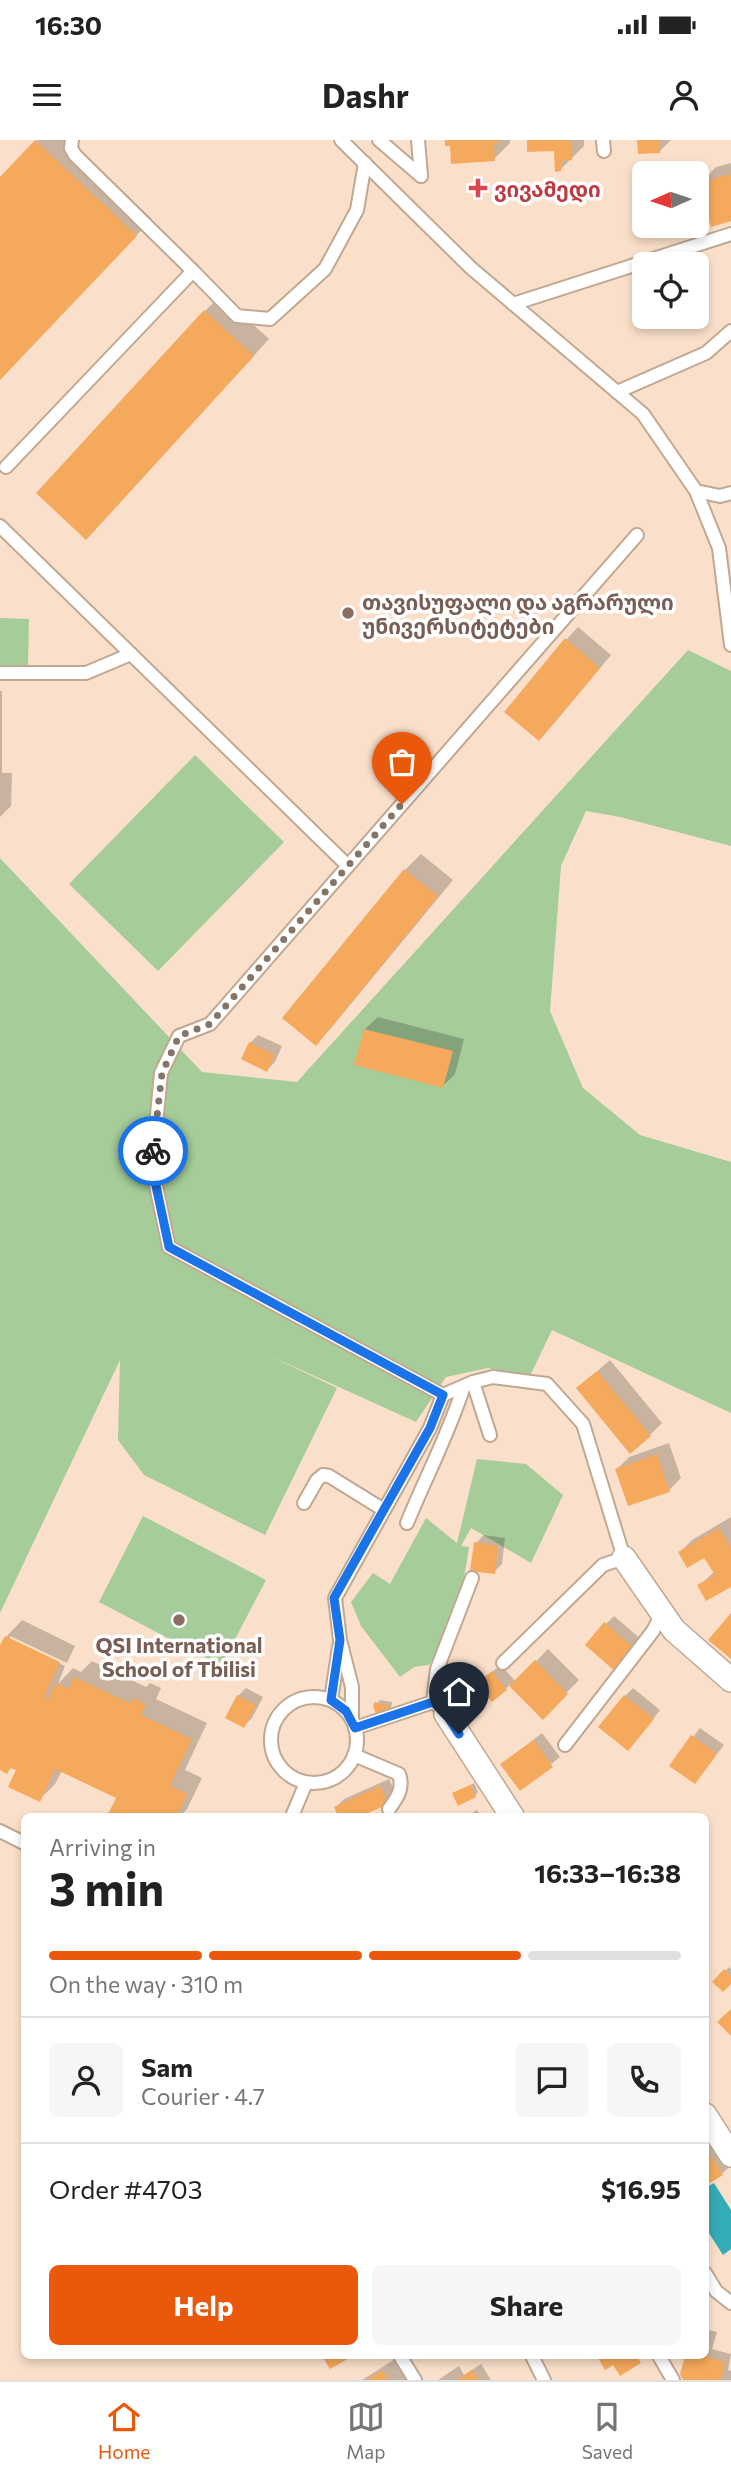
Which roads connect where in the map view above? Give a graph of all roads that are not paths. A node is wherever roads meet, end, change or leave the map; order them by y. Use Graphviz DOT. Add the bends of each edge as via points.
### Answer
graph roads {
  1 [pos="72,140"];
  2 [pos="341,140"];
  3 [pos="379,140"];
  4 [pos="418,140"];
  5 [pos="365,163"];
  6 [pos="731,234"];
  7 [pos="192,271"];
  8 [pos="513,304"];
  9 [pos="731,331"];
  10 [pos="617,393"];
  11 [pos="6,467"];
  12 [pos="696,491"];
  13 [pos="731,493"];
  14 [pos="0,526"];
  15 [pos="637,535"];
  16 [pos="731,645"];
  17 [pos="131,654"];
  18 [pos="0,673"];
  19 [pos="348,866"];
  20 [pos="469,1384"];
  21 [pos="443,1395"];
  22 [pos="491,1436"];
  23 [pos="304,1503"];
  24 [pos="384,1510"];
  25 [pos="407,1523"];
  26 [pos="624,1558"];
  27 [pos="472,1578"];
  28 [pos="662,1613"];
  29 [pos="340,1640"];
  30 [pos="503,1663"];
  31 [pos="731,1680"];
  32 [pos="331,1700"];
  33 [pos="440,1708"];
  34 [pos="354,1724"];
  35 [pos="565,1745"];
  36 [pos="354,1755"];
  37 [pos="306,1783"];
  38 [pos="388,1809"];
  39 [pos="293,1813"];
  40 [pos="510,1813"];
  41 [pos="0,1831"];
  42 [pos="21,1842"];
  43 [pos="709,2121"];
  44 [pos="731,2155"];
  45 [pos="709,2280"];
  46 [pos="731,2303"];
  47 [pos="402,2359"];
  48 [pos="533,2359"];
  49 [pos="661,2359"];
  50 [pos="415,2380"];
  51 [pos="544,2380"];
  52 [pos="673,2380"];
  1 -- 7 [label="lane" via="75,155"];
  2 -- 5 [label="lane"];
  3 -- 4 [label="lane" via="421,176"];
  5 -- 7 [label="lane" via="357,210 326,269 270,320 237,316"];
  5 -- 8 [label="lane"];
  6 -- 8 [label="lane"];
  7 -- 11 [label="lane"];
  8 -- 10 [label="lane"];
  9 -- 10 [label="lane" via="706,353"];
  10 -- 12 [label="lane" via="643,414"];
  12 -- 13 [label="lane" via="720,496"];
  12 -- 16 [label="lane" via="719,548"];
  14 -- 17 [label="lane"];
  15 -- 19 [label="lane"];
  17 -- 18 [label="lane" via="86,673"];
  17 -- 19 [label="lane"];
  19 -- 21 [label="lane" via="210,1024 179,1036 162,1073 152,1167 169,1247"];
  20 -- 21 [label="lane"];
  20 -- 22 [label="lane"];
  20 -- 25 [label="lane"];
  20 -- 26 [label="lane" via="493,1377 547,1384 583,1424"];
  21 -- 24 [label="lane"];
  23 -- 24 [label="lane" via="323,1475"];
  24 -- 29 [label="lane" via="334,1598"];
  26 -- 28 [label="street"];
  26 -- 30 [label="lane" via="603,1565"];
  27 -- 33 [label="lane" via="437,1669"];
  28 -- 31 [label="street" via="674,1630"];
  28 -- 35 [label="lane"];
  29 -- 32 [label="lane"];
  29 -- 34 [label="lane" via="352,1687"];
  32 -- 34 [label="lane"];
  32 -- 37 [label="lane" via="318,1696 292,1702 281,1710 270,1734 275,1760 283,1771"];
  33 -- 34 [label="lane"];
  33 -- 40 [label="street"];
  34 -- 36 [label="lane"];
  36 -- 37 [label="lane" via="340,1775 324,1783"];
  36 -- 38 [label="lane" via="399,1774 399,1795"];
  37 -- 39 [label="lane"];
  41 -- 42 [label="lane"];
  43 -- 44 [label="street"];
  45 -- 46 [label="lane"];
  47 -- 50 [label="lane"];
  48 -- 51 [label="lane"];
  49 -- 52 [label="lane"];
}
